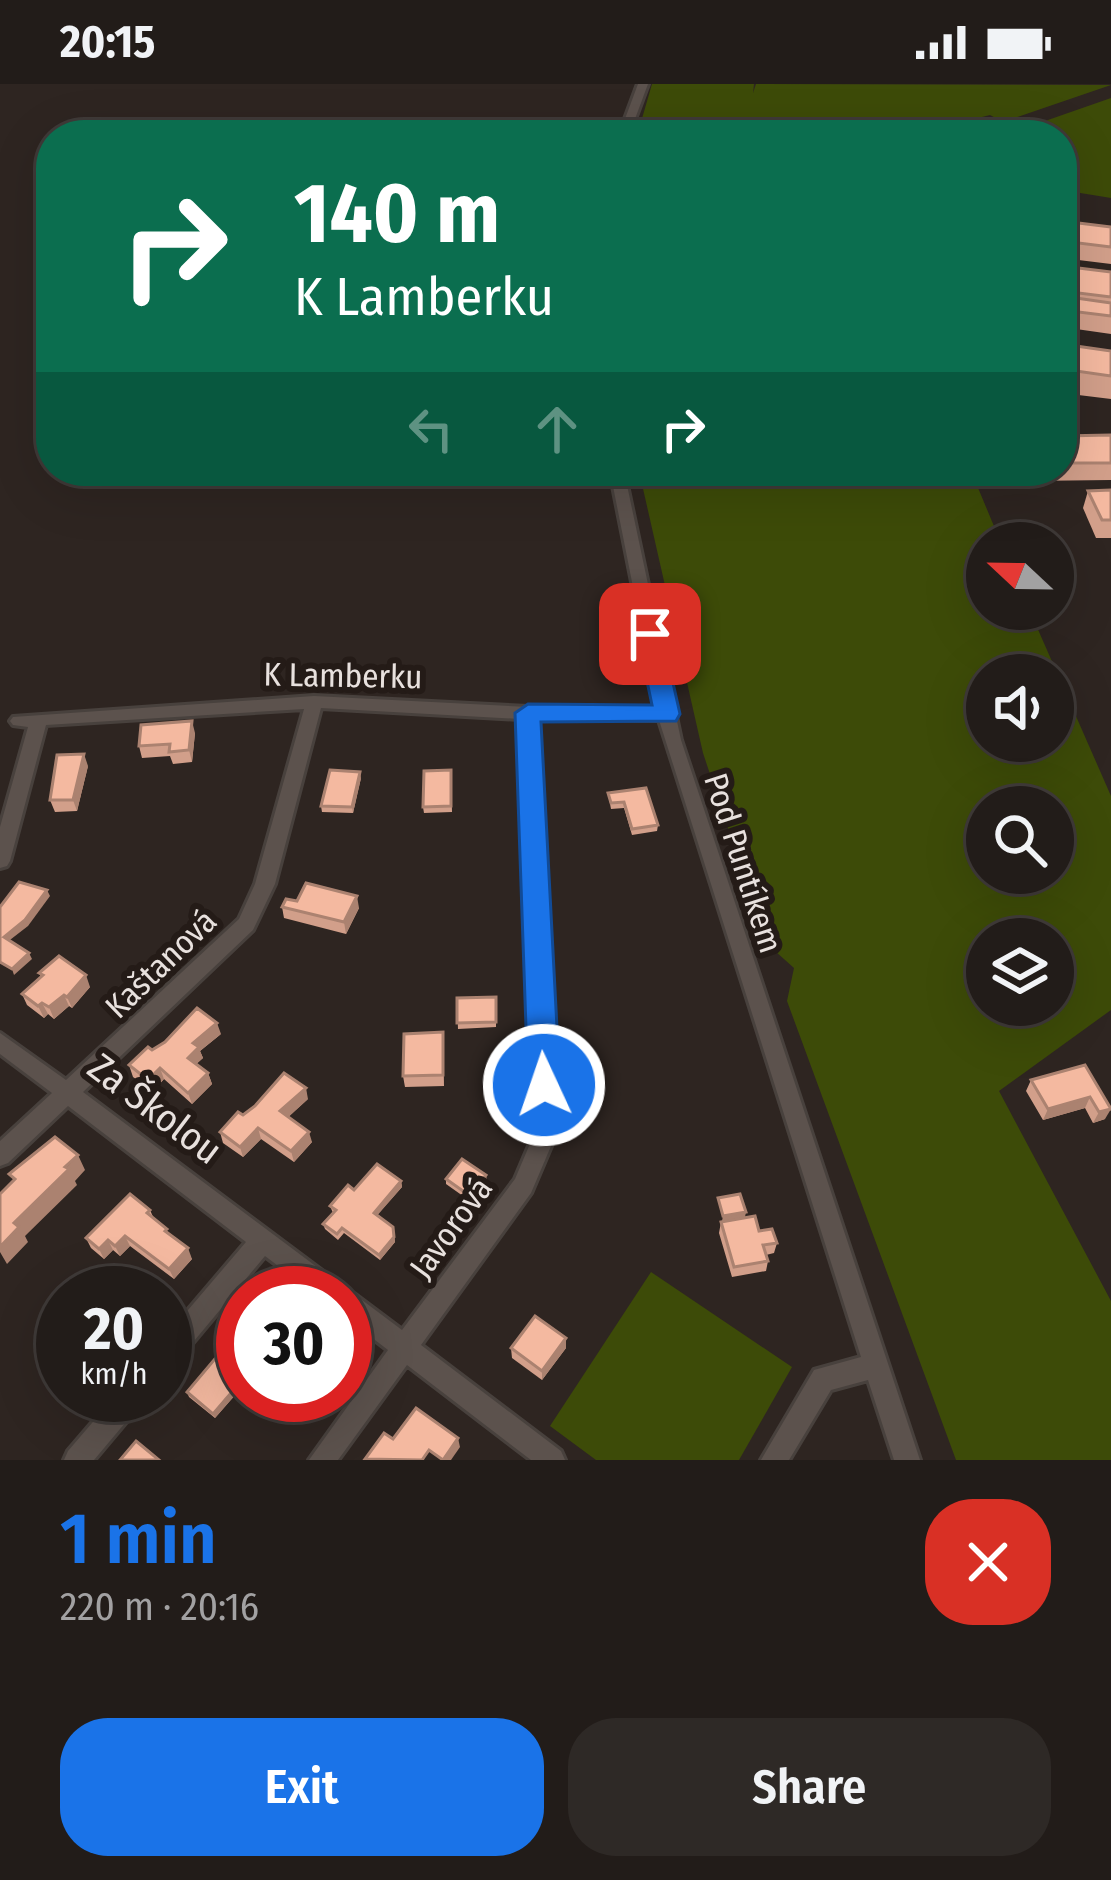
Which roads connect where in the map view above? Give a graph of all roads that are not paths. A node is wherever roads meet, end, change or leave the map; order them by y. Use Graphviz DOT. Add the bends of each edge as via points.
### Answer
graph roads {
  1 [pos="643,84"];
  2 [pos="630,120"];
  3 [pos="620,486"];
  4 [pos="314,702"];
  5 [pos="528,713"];
  6 [pos="667,714"];
  7 [pos="0,861"];
  8 [pos="0,1042"];
  9 [pos="69,1093"];
  10 [pos="0,1156"];
  11 [pos="263,1240"];
  12 [pos="297,1266"];
  13 [pos="372,1323"];
  14 [pos="192,1324"];
  15 [pos="404,1347"];
  16 [pos="875,1366"];
  17 [pos="109,1422"];
  18 [pos="77,1460"];
  19 [pos="322,1460"];
  20 [pos="552,1460"];
  21 [pos="774,1460"];
  22 [pos="907,1460"];
  1 -- 2 [label="street"];
  3 -- 6 [label="street, Pod Puntíkem"];
  4 -- 5 [label="street, K Lamberku"];
  4 -- 7 [label="street, K Lamberku" via="29,720"];
  4 -- 9 [label="street, Kaštanová" via="265,884 246,924"];
  5 -- 6 [label="street, K Lamberku"];
  5 -- 15 [label="street, Javorová" via="546,1132 523,1186"];
  6 -- 16 [label="street, Pod Puntíkem"];
  8 -- 9 [label="street, Za Školou"];
  9 -- 10 [label="street, Kaštanová"];
  9 -- 11 [label="street, Za Školou"];
  11 -- 12 [label="street, Za Školou"];
  11 -- 14 [label="street"];
  13 -- 15 [label="street"];
  15 -- 19 [label="street"];
  15 -- 20 [label="street"];
  16 -- 21 [label="street" via="823,1379"];
  16 -- 22 [label="street, Pod Puntíkem"];
  17 -- 18 [label="street"];
}
